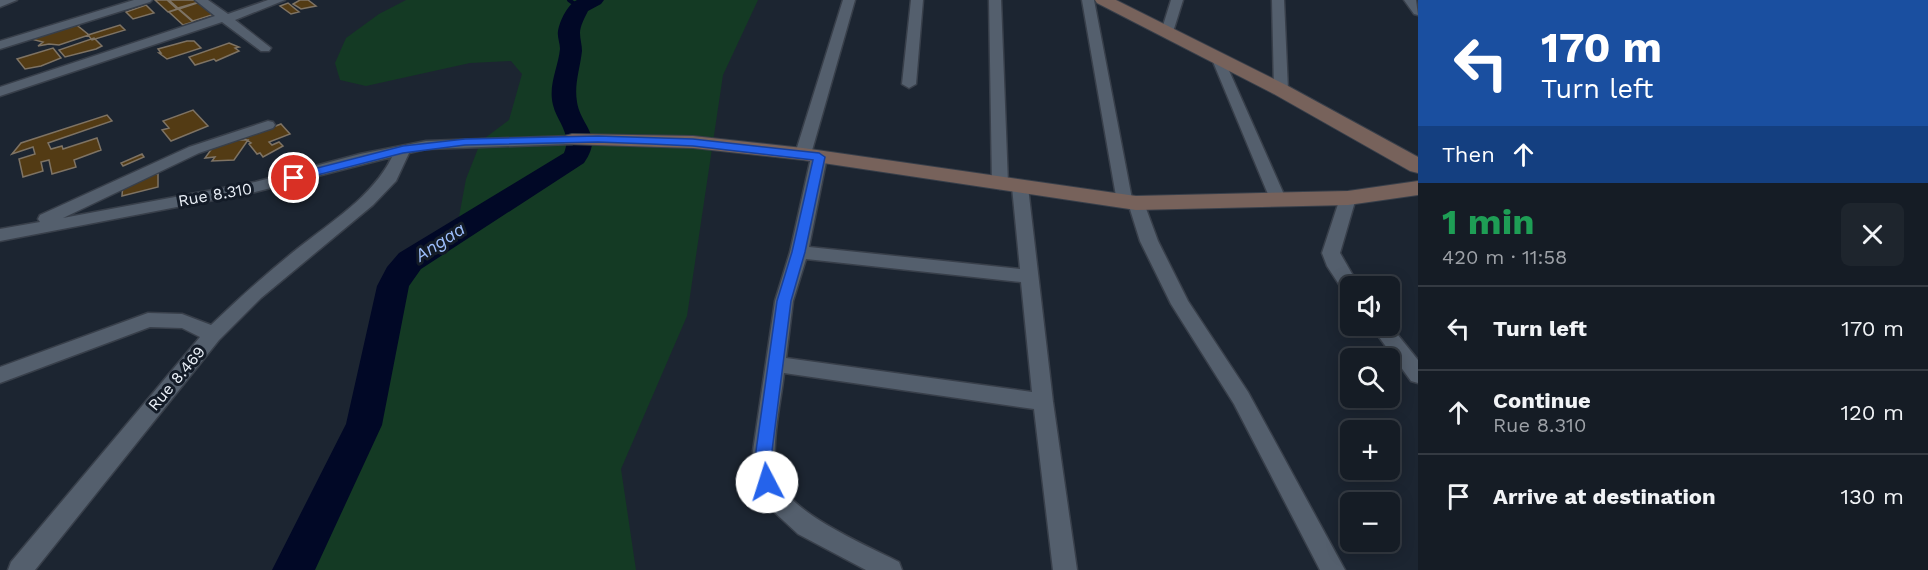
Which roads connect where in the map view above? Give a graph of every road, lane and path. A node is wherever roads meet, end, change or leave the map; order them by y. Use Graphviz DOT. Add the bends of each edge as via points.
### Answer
graph roads {
  1 [pos="11,0"];
  2 [pos="146,0"];
  3 [pos="201,0"];
  4 [pos="279,0"];
  5 [pos="849,0"];
  6 [pos="917,0"];
  7 [pos="994,0"];
  8 [pos="1088,0"];
  9 [pos="1103,0"];
  10 [pos="1177,0"];
  11 [pos="1278,0"];
  12 [pos="1410,0"];
  13 [pos="0,3"];
  14 [pos="1418,11"];
  15 [pos="226,18"];
  16 [pos="1167,32"];
  17 [pos="0,45"];
  18 [pos="265,48"];
  19 [pos="1217,57"];
  20 [pos="909,84"];
  21 [pos="1281,90"];
  22 [pos="0,92"];
  23 [pos="268,125"];
  24 [pos="572,140"];
  25 [pos="403,150"];
  26 [pos="811,156"];
  27 [pos="1418,166"];
  28 [pos="1010,185"];
  29 [pos="1418,188"];
  30 [pos="1348,198"];
  31 [pos="1278,199"];
  32 [pos="1131,203"];
  33 [pos="25,229"];
  34 [pos="0,235"];
  35 [pos="799,252"];
  36 [pos="1342,276"];
  37 [pos="1031,277"];
  38 [pos="212,334"];
  39 [pos="1388,336"];
  40 [pos="775,364"];
  41 [pos="0,375"];
  42 [pos="1418,375"];
  43 [pos="1042,402"];
  44 [pos="20,570"];
  45 [pos="891,570"];
  46 [pos="1065,570"];
  47 [pos="1333,570"];
  1 -- 13 [label="street"];
  2 -- 17 [label="street"];
  3 -- 15 [label="street"];
  4 -- 15 [label="street"];
  5 -- 26 [label="street"];
  6 -- 20 [label="street"];
  7 -- 28 [label="street"];
  8 -- 32 [label="street"];
  9 -- 16 [label="street"];
  10 -- 16 [label="street"];
  11 -- 21 [label="street"];
  12 -- 14 [label="street"];
  15 -- 18 [label="street"];
  15 -- 22 [label="street"];
  16 -- 19 [label="street"];
  19 -- 21 [label="street"];
  19 -- 31 [label="street"];
  21 -- 27 [label="street"];
  23 -- 33 [label="street" via="194,150"];
  24 -- 25 [label="street, Rue 8.310" via="465,142"];
  24 -- 26 [label="street" via="693,142"];
  25 -- 33 [label="street, Rue 8.310" via="255,187"];
  25 -- 38 [label="street" via="390,178 367,201 255,293"];
  26 -- 28 [label="street"];
  26 -- 35 [label="street"];
  28 -- 32 [label="street"];
  28 -- 37 [label="street"];
  29 -- 30 [label="street"];
  30 -- 31 [label="street"];
  30 -- 36 [label="street" via="1331,253"];
  31 -- 32 [label="street"];
  32 -- 47 [label="street" via="1180,304 1240,398"];
  33 -- 34 [label="street, Rue 8.310"];
  35 -- 37 [label="street"];
  35 -- 40 [label="street" via="784,301"];
  37 -- 43 [label="street"];
  38 -- 41 [label="street, Rue 8.469" via="190,321 171,317 148,320"];
  38 -- 44 [label="street, Rue 8.469"];
  39 -- 42 [label="street"];
  40 -- 43 [label="street"];
  40 -- 45 [label="street" via="764,451 767,482 779,502 807,526"];
  43 -- 46 [label="street"];
}
